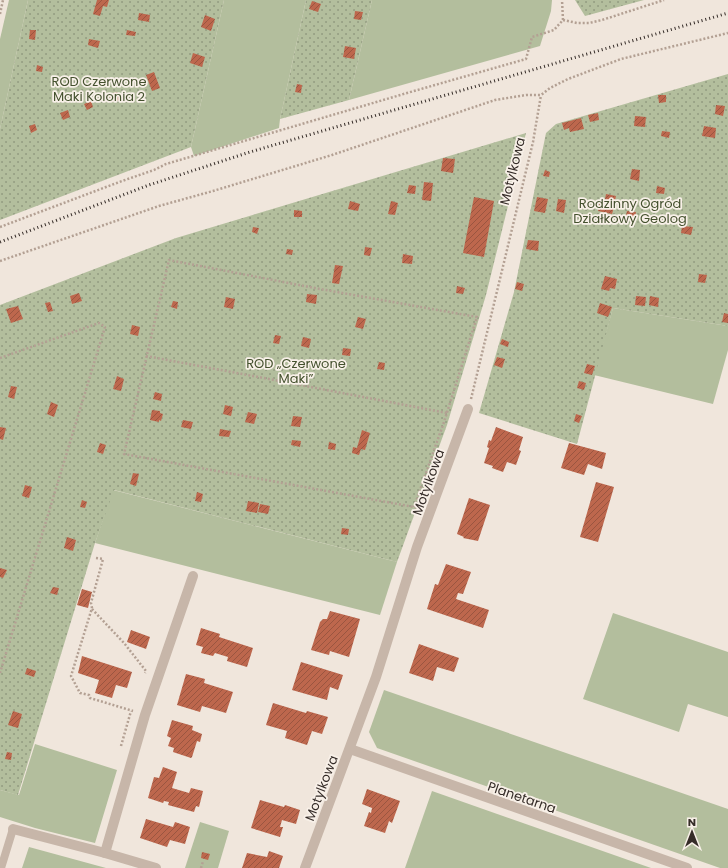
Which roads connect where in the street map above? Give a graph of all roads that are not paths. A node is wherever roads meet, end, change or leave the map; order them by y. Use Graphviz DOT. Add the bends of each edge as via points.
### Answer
graph roads {
  1 [pos="468,409"];
  2 [pos="193,576"];
  3 [pos="350,749"];
  4 [pos="13,829"];
  5 [pos="105,853"];
  6 [pos="1,868"];
  7 [pos="156,868"];
  8 [pos="305,868"];
  9 [pos="686,868"];
  1 -- 3 [label="street, Motylkowa" via="417,546 376,678"];
  2 -- 5 [label="street" via="145,715"];
  3 -- 8 [label="street, Motylkowa"];
  3 -- 9 [label="street, Planetarna"];
  4 -- 5 [label="street"];
  4 -- 6 [label="lane"];
  5 -- 7 [label="street"];
}
